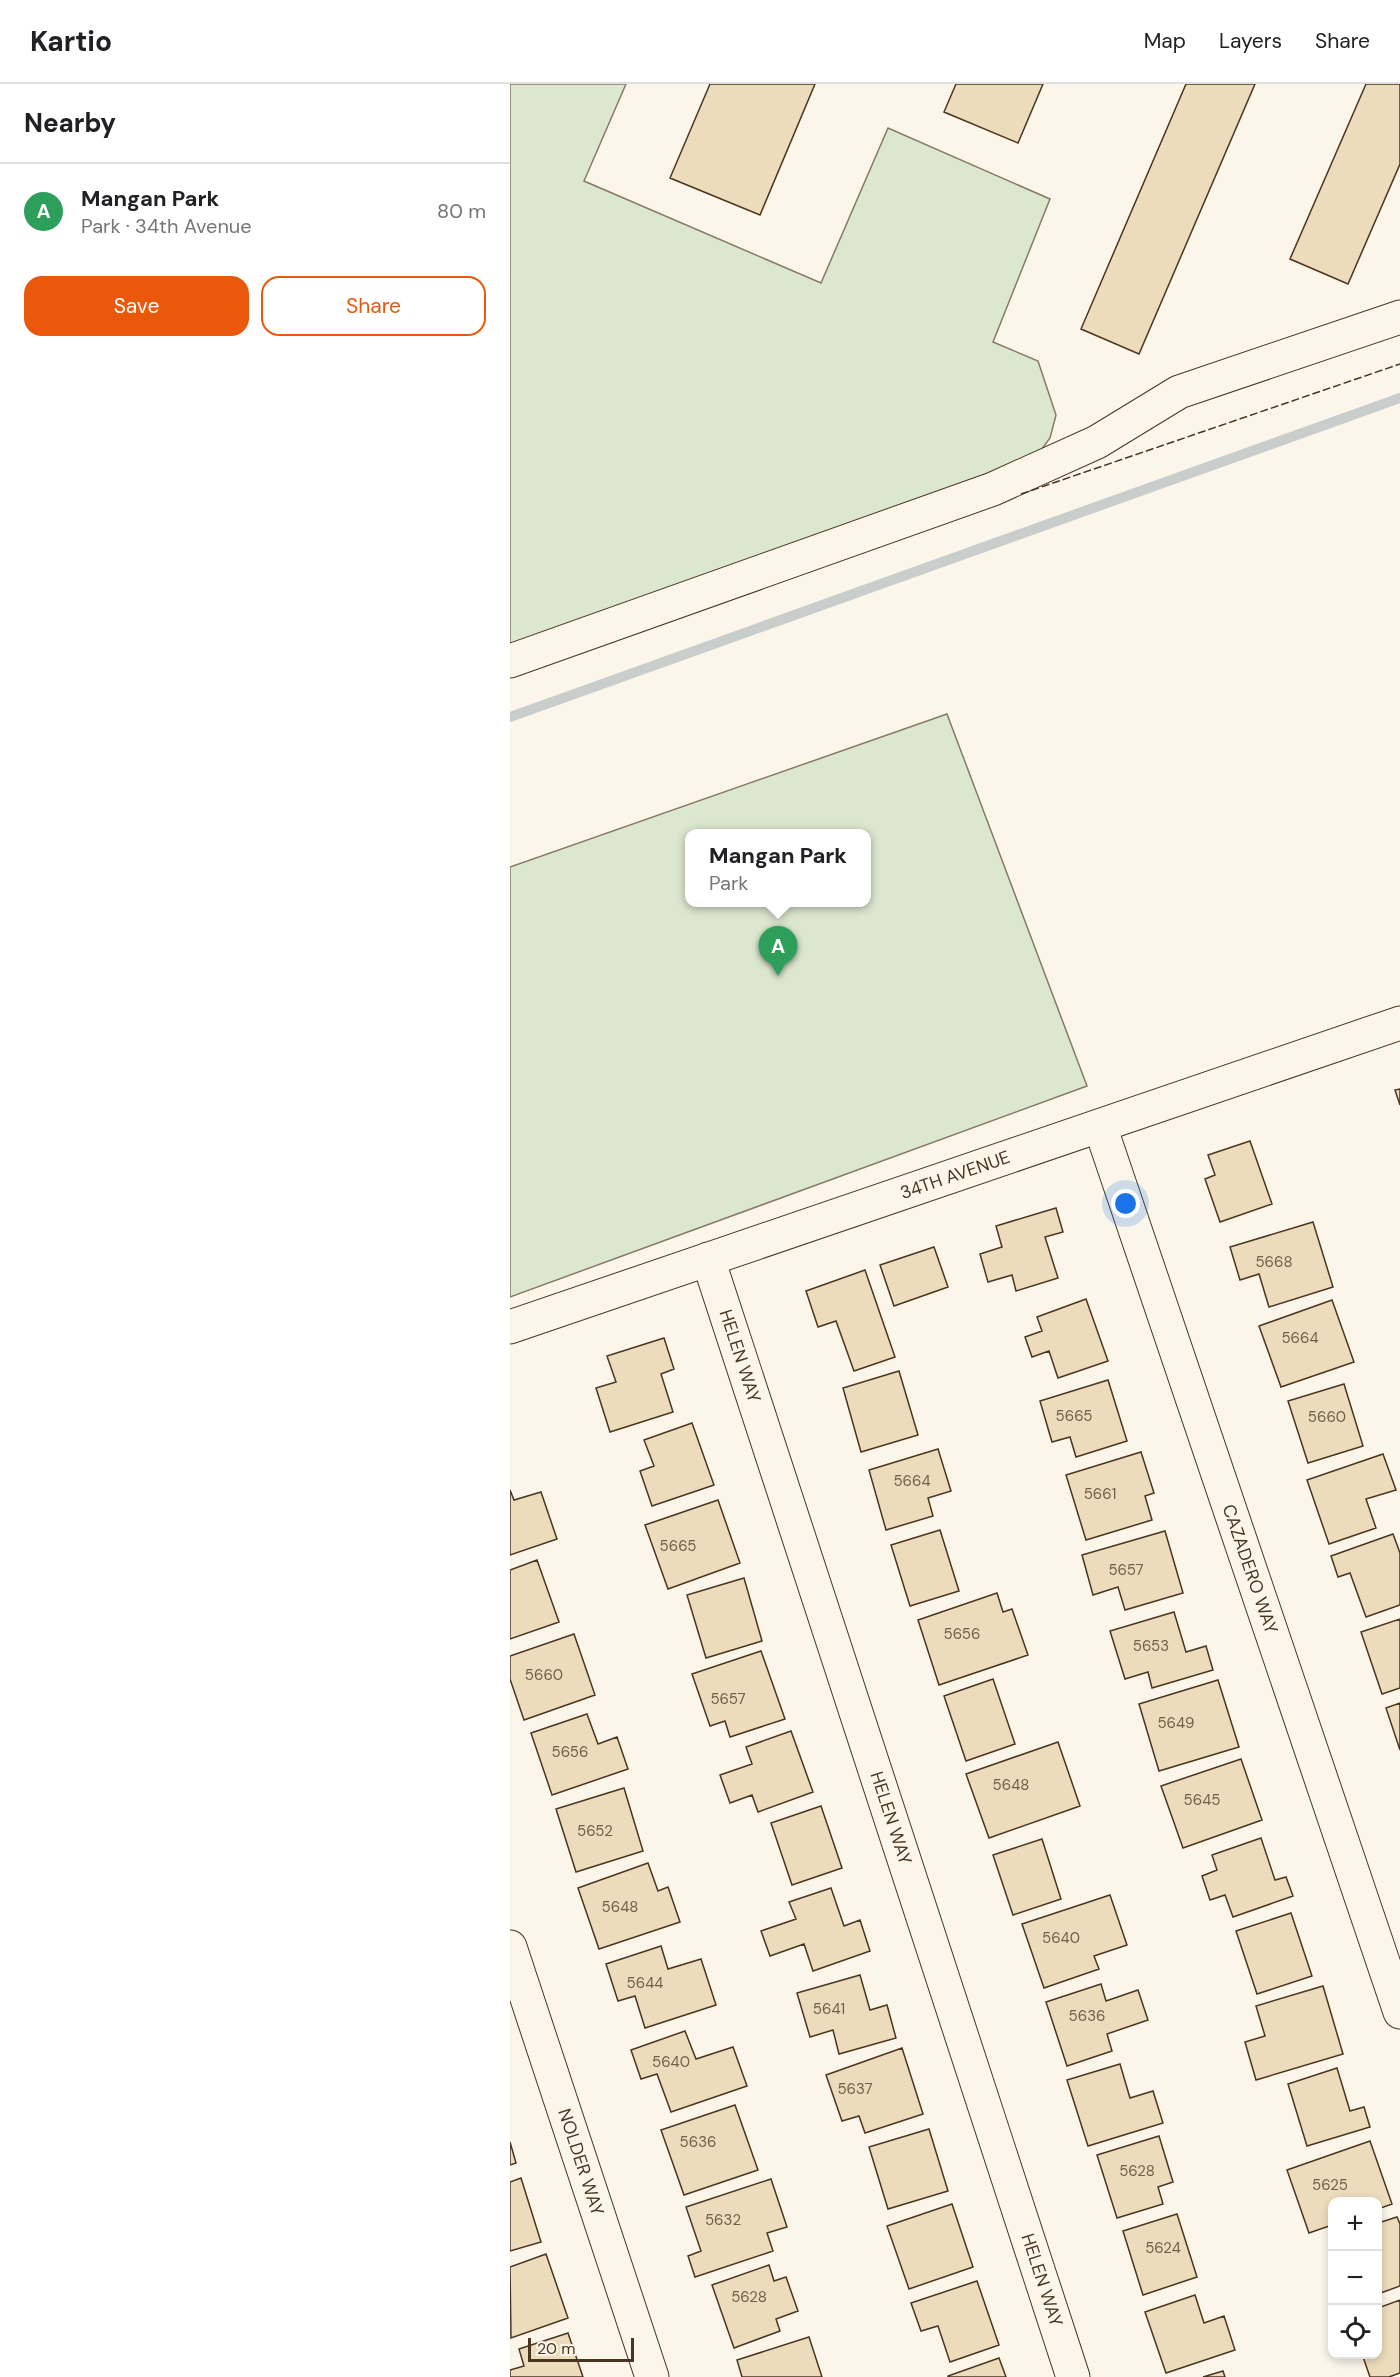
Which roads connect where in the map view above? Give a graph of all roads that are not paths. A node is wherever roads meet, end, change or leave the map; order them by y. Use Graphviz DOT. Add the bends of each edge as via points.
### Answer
graph roads {
  1 [pos="1400,317"];
  2 [pos="510,661"];
  3 [pos="1400,1023"];
  4 [pos="1100,1126"];
  5 [pos="708,1259"];
  6 [pos="510,1327"];
  7 [pos="510,1947"];
  8 [pos="1400,2012"];
  9 [pos="652,2377"];
  10 [pos="1073,2377"];
  1 -- 2 [label="street" via="1179,392 1097,442 993,489"];
  3 -- 4 [label="street, 34TH AVENUE"];
  4 -- 5 [label="street, 34TH AVENUE"];
  4 -- 8 [label="street, CAZADERO WAY"];
  5 -- 6 [label="street, 34TH AVENUE"];
  5 -- 10 [label="street, HELEN WAY"];
  7 -- 9 [label="street, NOLDER WAY"];
}
